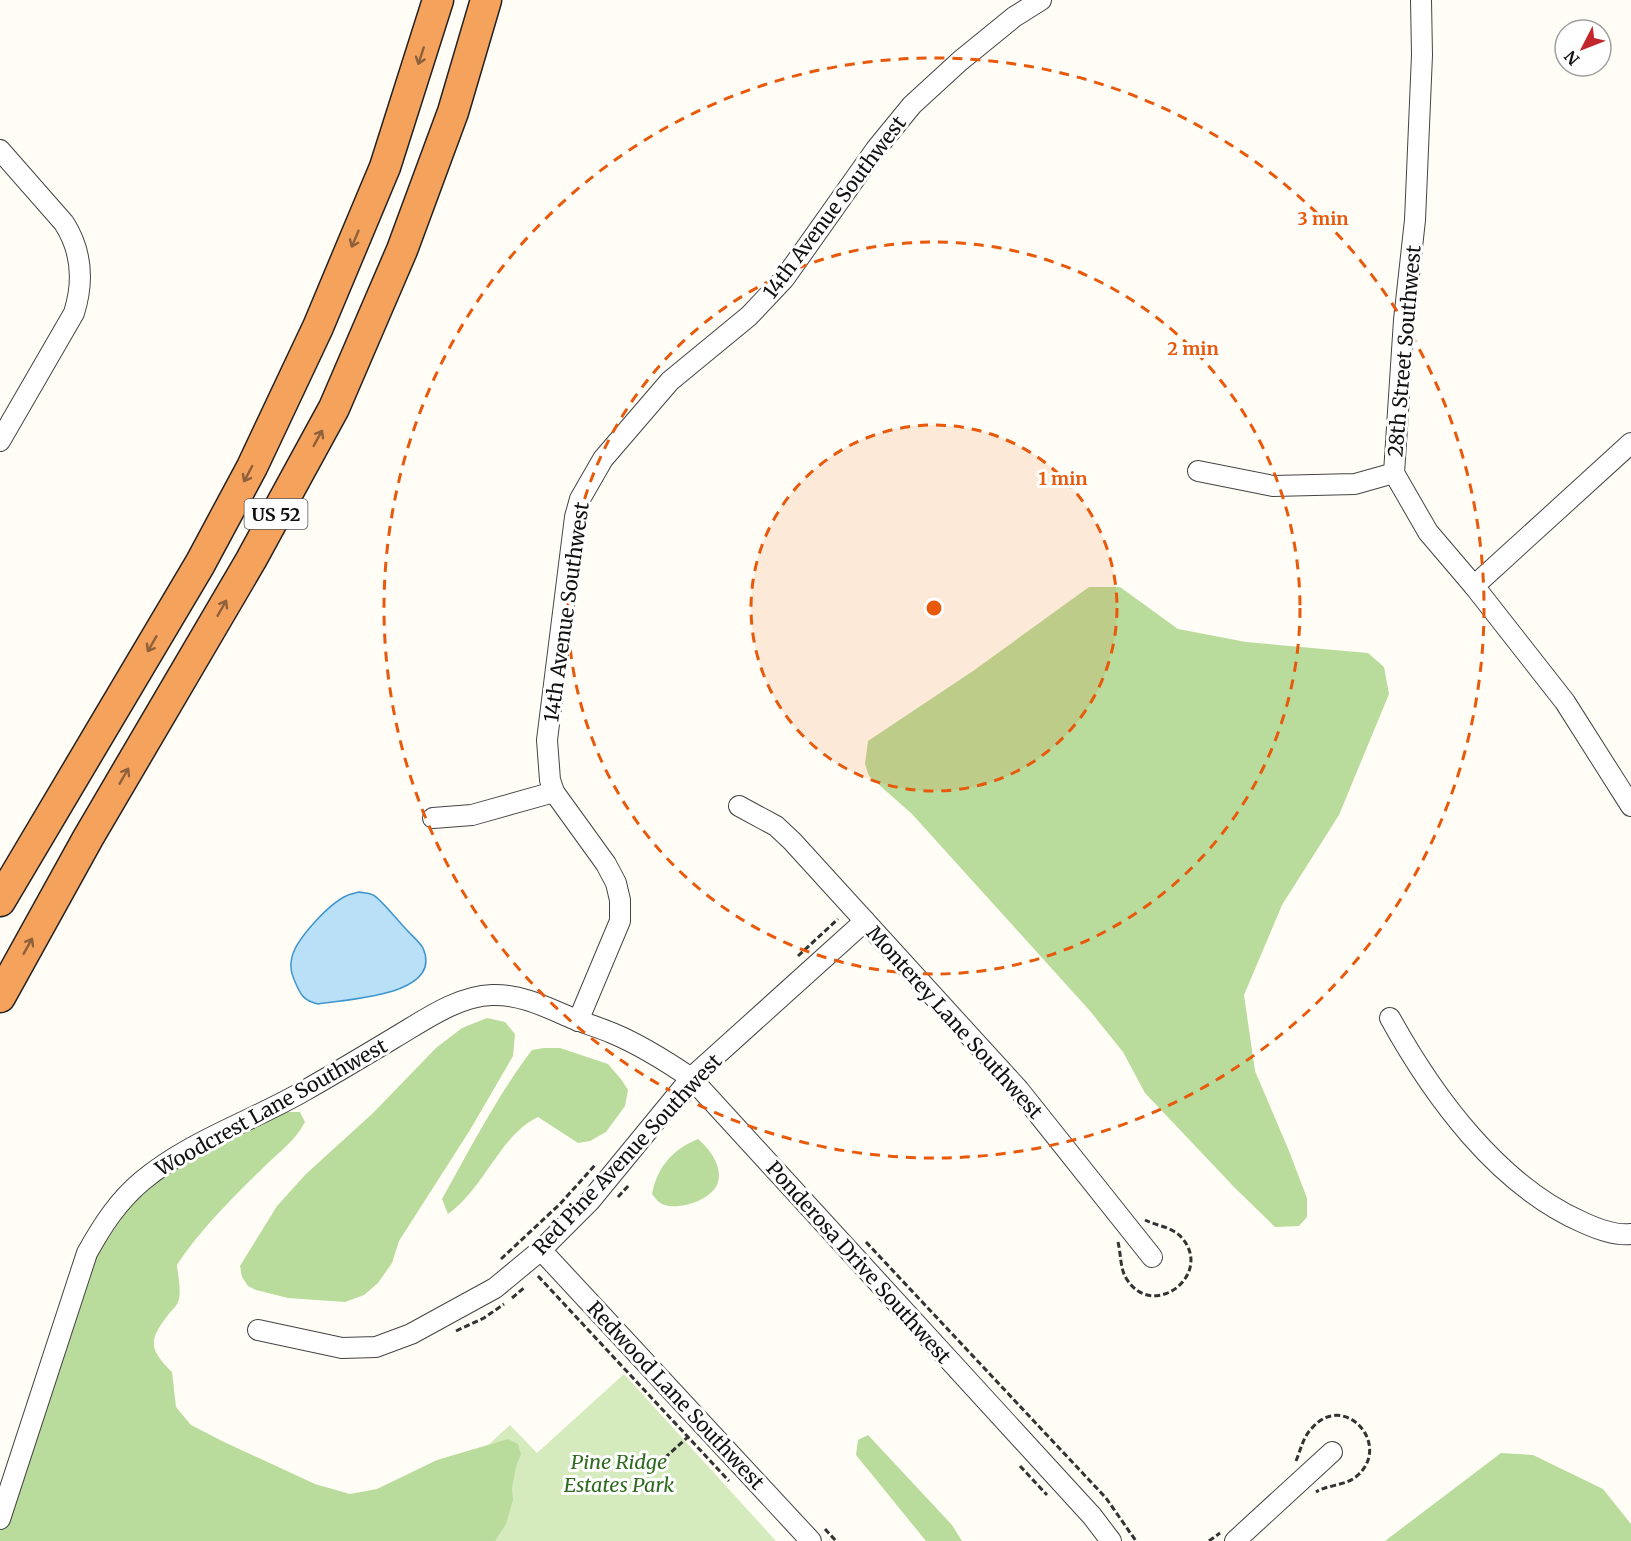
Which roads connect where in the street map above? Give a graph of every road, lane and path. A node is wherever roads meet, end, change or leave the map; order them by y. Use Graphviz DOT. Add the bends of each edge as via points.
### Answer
graph roads {
  1 [pos="438,0"];
  2 [pos="486,0"];
  3 [pos="1041,0"];
  4 [pos="1420,0"];
  5 [pos="0,150"];
  6 [pos="0,441"];
  7 [pos="1631,443"];
  8 [pos="1198,471"];
  9 [pos="1394,473"];
  10 [pos="1474,586"];
  11 [pos="554,792"];
  12 [pos="739,806"];
  13 [pos="1631,806"];
  14 [pos="433,818"];
  15 [pos="0,901"];
  16 [pos="865,921"];
  17 [pos="0,998"];
  18 [pos="1390,1018"];
  19 [pos="578,1020"];
  20 [pos="691,1078"];
  21 [pos="597,1163"];
  22 [pos="1631,1234"];
  23 [pos="862,1237"];
  24 [pos="1118,1240"];
  25 [pos="541,1250"];
  26 [pos="1152,1257"];
  27 [pos="496,1263"];
  28 [pos="538,1276"];
  29 [pos="1179,1286"];
  30 [pos="258,1330"];
  31 [pos="1332,1452"];
  32 [pos="658,1464"];
  33 [pos="0,1519"];
  34 [pos="811,1541"];
  35 [pos="1111,1541"];
  36 [pos="1136,1541"];
  37 [pos="1235,1541"];
  1 -- 15 [label="highway, US 52, one-way" via="385,167 318,327 252,467 200,564"];
  17 -- 2 [label="highway, US 52, one-way" via="334,408 406,239 453,112"];
  3 -- 11 [label="street, 14th Avenue Southwest" via="1014,17 912,105 784,279 749,316 670,381 591,478 575,517 547,740"];
  4 -- 9 [label="street, 28th Street Southwest" via="1422,55 1415,220"];
  5 -- 6 [label="street" via="72,235 80,274 75,313"];
  7 -- 10 [label="street"];
  8 -- 9 [label="street" via="1273,486 1356,484"];
  9 -- 10 [label="street, 28th Street Southwest" via="1428,532"];
  10 -- 13 [label="street, 28th Street Southwest" via="1565,702"];
  11 -- 14 [label="street" via="472,815"];
  11 -- 19 [label="street, 14th Avenue Southwest" via="606,864 620,900 620,921"];
  12 -- 16 [label="street, Monterey Lane Southwest" via="776,826"];
  16 -- 20 [label="street, Red Pine Avenue Southwest"];
  16 -- 26 [label="street, Monterey Lane Southwest" via="1019,1090"];
  18 -- 22 [label="street" via="1409,1053 1459,1121 1517,1181 1544,1202 1592,1227"];
  19 -- 20 [label="street, Ponderosa Drive Southwest" via="661,1057"];
  19 -- 33 [label="street, Woodcrest Lane Southwest" via="512,996 480,996 454,1005 303,1092 208,1138 141,1182 110,1215 87,1253"];
  20 -- 25 [label="street, Red Pine Avenue Southwest" via="590,1201"];
  20 -- 35 [label="street, Ponderosa Drive Southwest"];
  21 -- 27 [label="path" via="560,1204"];
  23 -- 36 [label="path" via="1106,1498"];
  24 -- 29 [label="path" via="1122,1270 1132,1286 1150,1296 1166,1294"];
  25 -- 30 [label="street, Red Pine Avenue Southwest" via="471,1303 376,1347 342,1348"];
  25 -- 34 [label="street, Redwood Lane Southwest"];
  28 -- 32 [label="path" via="688,1437"];
  31 -- 37 [label="street"];
}
